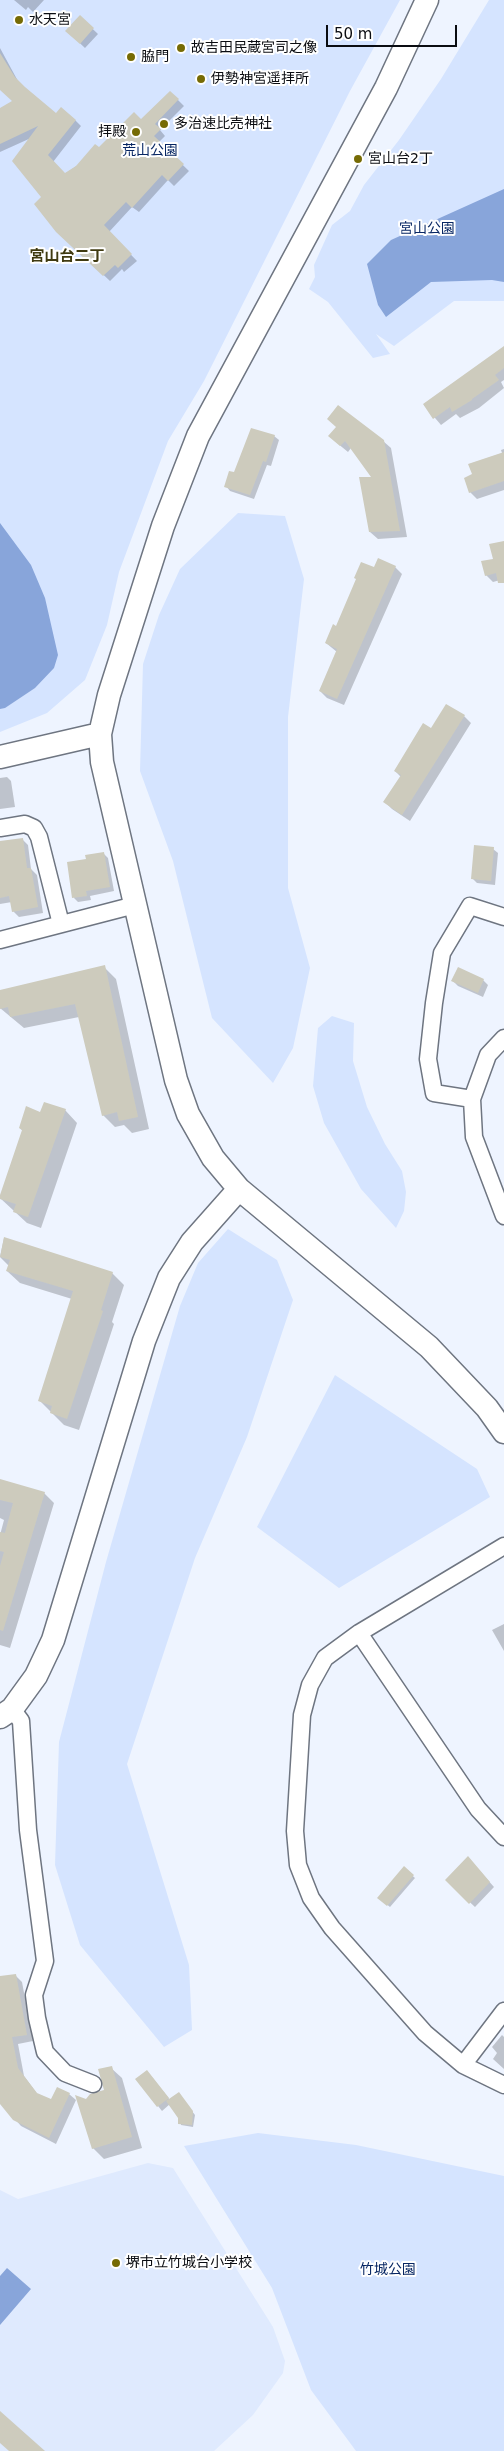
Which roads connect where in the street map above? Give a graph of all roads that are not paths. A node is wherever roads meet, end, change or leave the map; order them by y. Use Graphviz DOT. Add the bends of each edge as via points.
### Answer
graph roads {
  1 [pos="427,0"];
  2 [pos="100,734"];
  3 [pos="0,757"];
  4 [pos="0,828"];
  5 [pos="135,905"];
  6 [pos="504,917"];
  7 [pos="61,924"];
  8 [pos="0,940"];
  9 [pos="504,1038"];
  10 [pos="472,1099"];
  11 [pos="239,1189"];
  12 [pos="503,1214"];
  13 [pos="504,1432"];
  14 [pos="501,1553"];
  15 [pos="359,1633"];
  16 [pos="6,1713"];
  17 [pos="504,1837"];
  18 [pos="504,2011"];
  19 [pos="463,2064"];
  20 [pos="92,2084"];
  21 [pos="504,2085"];
  1 -- 2 [label="street" via="386,88 198,436 163,526 109,695"];
  2 -- 3 [label="street"];
  2 -- 5 [label="street" via="102,762"];
  4 -- 7 [label="street" via="25,824 34,828"];
  5 -- 7 [label="street"];
  5 -- 11 [label="street" via="176,1080 188,1114 213,1158"];
  6 -- 10 [label="street" via="470,906 442,954 428,1059 434,1093"];
  7 -- 8 [label="street"];
  9 -- 10 [label="street" via="488,1054"];
  10 -- 12 [label="street" via="474,1137"];
  11 -- 13 [label="street" via="429,1347 487,1408"];
  11 -- 16 [label="street" via="192,1242 169,1278 144,1341 53,1640 36,1676"];
  14 -- 15 [label="street"];
  15 -- 17 [label="street" via="478,1809"];
  15 -- 19 [label="street" via="326,1658 310,1685 302,1716 295,1831 298,1865 311,1898 332,1928 425,2033"];
  16 -- 20 [label="street" via="21,1721 28,1830 45,1960 34,1995 44,2052 65,2073"];
  18 -- 19 [label="street"];
  19 -- 21 [label="street"];
}
